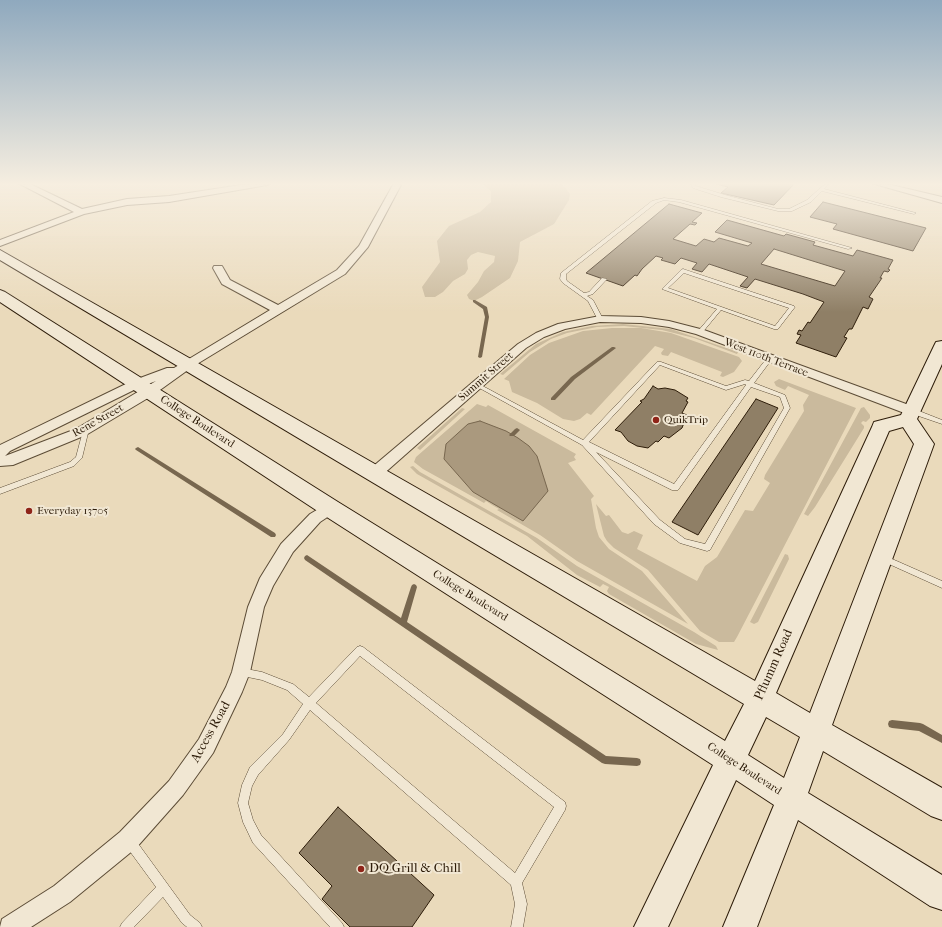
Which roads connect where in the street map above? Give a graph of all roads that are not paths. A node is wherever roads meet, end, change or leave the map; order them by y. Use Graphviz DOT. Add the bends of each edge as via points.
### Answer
graph roads {
  1 [pos="44,226"];
  2 [pos="374,226"];
  3 [pos="622,226"];
  4 [pos="771,226"];
  5 [pos="0,243"];
  6 [pos="850,248"];
  7 [pos="0,254"];
  8 [pos="218,268"];
  9 [pos="604,279"];
  10 [pos="0,295"];
  11 [pos="584,295"];
  12 [pos="720,308"];
  13 [pos="278,310"];
  14 [pos="616,318"];
  15 [pos="600,319"];
  16 [pos="700,332"];
  17 [pos="942,346"];
  18 [pos="769,359"];
  19 [pos="188,364"];
  20 [pos="750,384"];
  21 [pos="477,386"];
  22 [pos="143,388"];
  23 [pos="910,415"];
  24 [pos="942,422"];
  25 [pos="86,429"];
  26 [pos="584,443"];
  27 [pos="0,453"];
  28 [pos="0,461"];
  29 [pos="375,474"];
  30 [pos="0,491"];
  31 [pos="330,508"];
  32 [pos="881,557"];
  33 [pos="942,585"];
  34 [pos="241,672"];
  35 [pos="760,699"];
  36 [pos="309,703"];
  37 [pos="816,731"];
  38 [pos="731,760"];
  39 [pos="791,799"];
  40 [pos="942,805"];
  41 [pos="128,840"];
  42 [pos="516,882"];
  43 [pos="163,888"];
  44 [pos="942,894"];
  45 [pos="10,927"];
  46 [pos="126,927"];
  47 [pos="196,927"];
  48 [pos="338,927"];
  49 [pos="517,927"];
  50 [pos="652,927"];
  51 [pos="740,927"];
  1 -- 5 [label="street"];
  2 -- 13 [label="street, Rene Street" via="363,247 345,268 325,283"];
  3 -- 11 [label="lane" via="564,273 565,282"];
  4 -- 6 [label="lane"];
  7 -- 19 [label="main road"];
  8 -- 13 [label="street" via="226,282"];
  9 -- 11 [label="lane" via="594,290"];
  10 -- 22 [label="main road, College Boulevard"];
  11 -- 15 [label="lane" via="590,300"];
  12 -- 12 [label="lane" via="776,328 792,307 683,271 665,289"];
  12 -- 16 [label="lane"];
  13 -- 19 [label="street, Rene Street"];
  14 -- 15 [label="street, Summit Street"];
  14 -- 16 [label="street, West 110th Terrace" via="669,324"];
  15 -- 21 [label="street, Summit Street" via="562,326 540,335 522,346"];
  16 -- 18 [label="street, West 110th Terrace"];
  17 -- 23 [label="main road"];
  18 -- 20 [label="lane"];
  18 -- 23 [label="street, West 110th Terrace"];
  19 -- 22 [label="street, Rene Street"];
  19 -- 29 [label="main road"];
  20 -- 26 [label="lane" via="745,382 726,388 659,363"];
  20 -- 26 [label="lane" via="675,488"];
  20 -- 26 [label="lane" via="783,396 787,408 707,548 683,541 657,522"];
  21 -- 26 [label="lane"];
  21 -- 29 [label="street, Summit Street"];
  22 -- 25 [label="street, Rene Street"];
  22 -- 27 [label="street, Rene Street" via="4,448"];
  22 -- 31 [label="main road, College Boulevard"];
  23 -- 24 [label="lane"];
  23 -- 32 [label="main road" via="924,444"];
  23 -- 35 [label="main road, Pflumm Road" via="881,427"];
  25 -- 28 [label="street, Rene Street" via="8,461"];
  25 -- 30 [label="lane" via="79,458 72,464"];
  29 -- 35 [label="main road"];
  31 -- 34 [label="street, Access Road" via="316,518 287,548 266,583 256,607"];
  31 -- 38 [label="main road, College Boulevard"];
  32 -- 33 [label="lane"];
  32 -- 37 [label="main road"];
  34 -- 36 [label="lane" via="262,676 290,687"];
  34 -- 41 [label="street, Access Road" via="206,746 176,788"];
  35 -- 37 [label="main road"];
  35 -- 38 [label="main road, Pflumm Road"];
  36 -- 42 [label="lane"];
  36 -- 42 [label="lane" via="360,650 561,806"];
  36 -- 48 [label="lane" via="286,737 254,771 247,785 243,803 248,822 257,839"];
  37 -- 39 [label="main road"];
  37 -- 40 [label="main road"];
  38 -- 39 [label="main road, College Boulevard"];
  38 -- 50 [label="main road, Pflumm Road"];
  39 -- 44 [label="main road, College Boulevard"];
  39 -- 51 [label="main road"];
  41 -- 43 [label="lane"];
  41 -- 45 [label="street, Access Road" via="62,894"];
  42 -- 49 [label="lane" via="521,904"];
  43 -- 46 [label="lane"];
  43 -- 47 [label="lane" via="186,919"];
}
